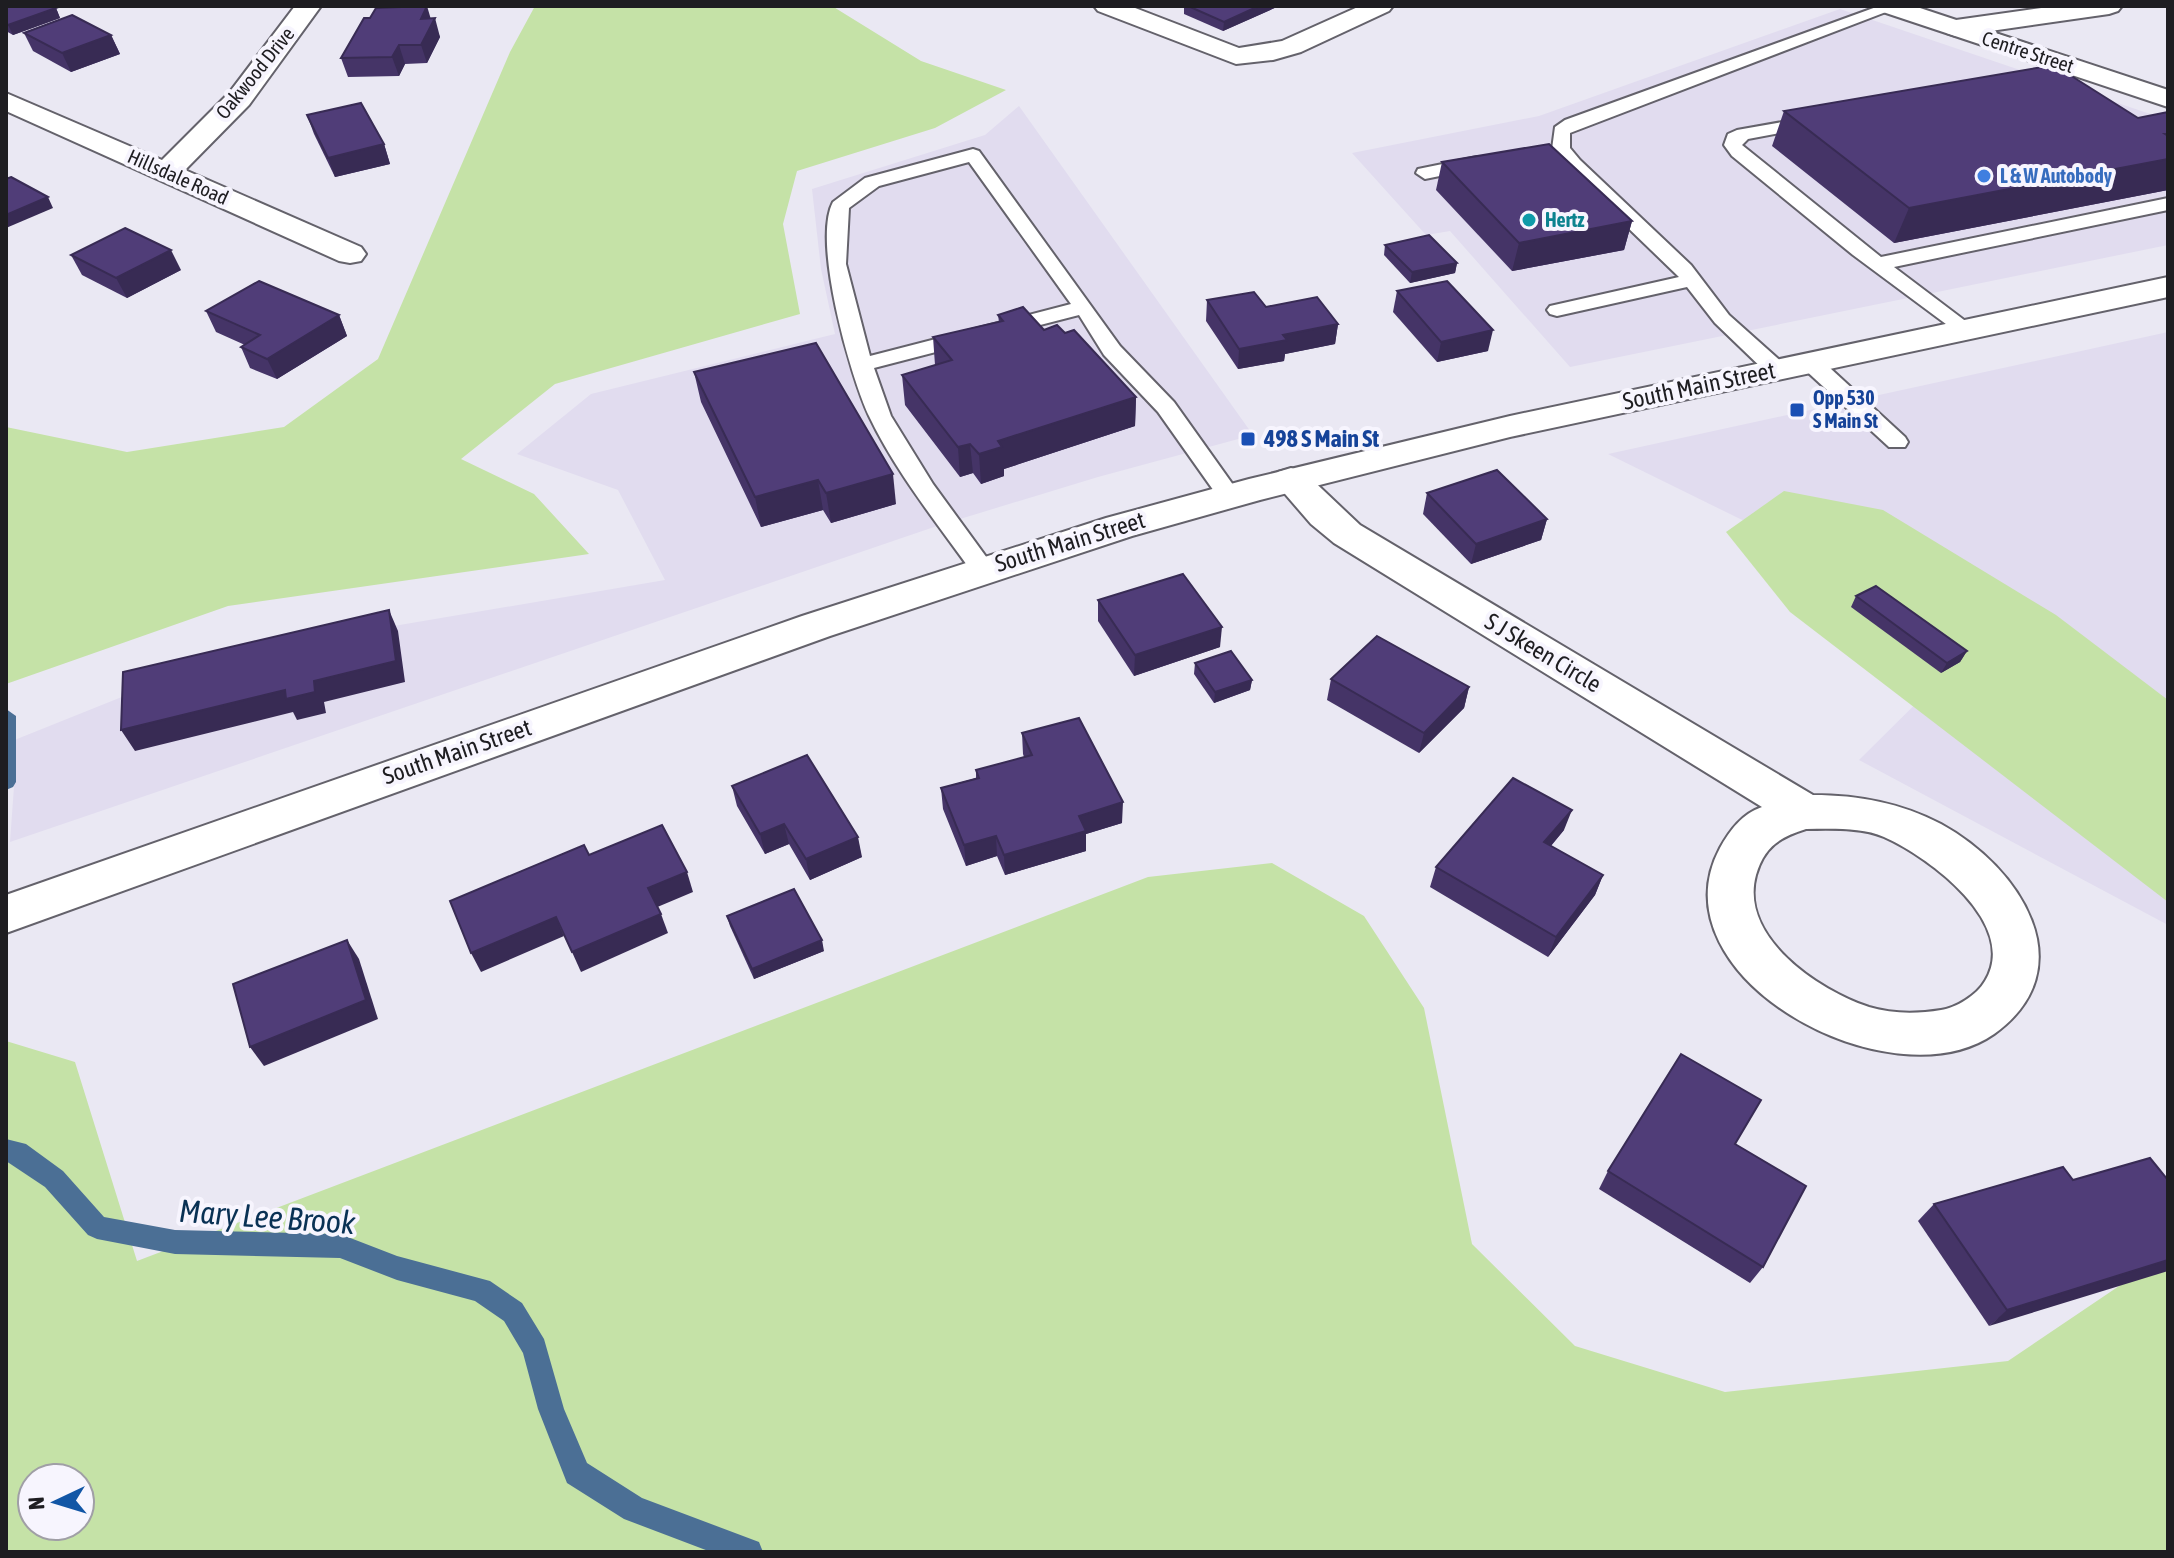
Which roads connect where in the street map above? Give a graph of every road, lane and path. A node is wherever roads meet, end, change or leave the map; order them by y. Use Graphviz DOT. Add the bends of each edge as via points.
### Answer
graph roads {
  1 [pos="308,6"];
  2 [pos="1107,6"];
  3 [pos="1329,6"];
  4 [pos="1380,6"];
  5 [pos="1890,6"];
  6 [pos="2109,6"];
  7 [pos="1956,28"];
  8 [pos="1259,52"];
  9 [pos="2168,99"];
  10 [pos="6,101"];
  11 [pos="1832,118"];
  12 [pos="1500,159"];
  13 [pos="166,172"];
  14 [pos="1425,173"];
  15 [pos="2168,204"];
  16 [pos="350,254"];
  17 [pos="1878,264"];
  18 [pos="1692,280"];
  19 [pos="2168,287"];
  20 [pos="1084,307"];
  21 [pos="1557,310"];
  22 [pos="1965,329"];
  23 [pos="862,365"];
  24 [pos="1793,366"];
  25 [pos="1897,442"];
  26 [pos="1291,480"];
  27 [pos="1229,496"];
  28 [pos="983,569"];
  29 [pos="1806,812"];
  30 [pos="6,914"];
  1 -- 13 [label="street, Oakwood Drive" via="239,99"];
  2 -- 8 [label="street" via="1236,56"];
  3 -- 8 [label="street" via="1260,38"];
  4 -- 8 [label="street" via="1288,49"];
  5 -- 7 [label="street, Centre Street"];
  5 -- 18 [label="lane" via="1561,131 1553,150"];
  6 -- 7 [label="street"];
  7 -- 9 [label="street, Centre Street" via="2055,71"];
  10 -- 13 [label="street, Hillsdale Road"];
  11 -- 17 [label="lane" via="1743,134 1733,145"];
  12 -- 14 [label="lane"];
  13 -- 16 [label="street, Hillsdale Road"];
  15 -- 17 [label="lane"];
  17 -- 22 [label="lane"];
  18 -- 21 [label="lane"];
  18 -- 24 [label="lane" via="1722,319"];
  19 -- 22 [label="street, South Main Street"];
  20 -- 23 [label="lane"];
  20 -- 23 [label="lane" via="973,155 872,182 840,206 836,264"];
  20 -- 27 [label="lane" via="1112,350 1166,407"];
  22 -- 24 [label="street, South Main Street"];
  23 -- 28 [label="lane" via="880,416"];
  24 -- 25 [label="lane"];
  24 -- 26 [label="street, South Main Street"];
  26 -- 27 [label="street, South Main Street"];
  26 -- 29 [label="street, S J Skeen Circle" via="1347,534"];
  27 -- 28 [label="street, South Main Street"];
  28 -- 30 [label="street, South Main Street"];
  29 -- 29 [label="street" via="1849,812 1896,823 1939,844 1976,874 2004,908 2017,946 2015,981 1994,1010 1960,1029 1914,1035 1864,1027 1816,1006 1775,977 1746,942 1735,918 1731,872 1744,844 1770,823"];
}
